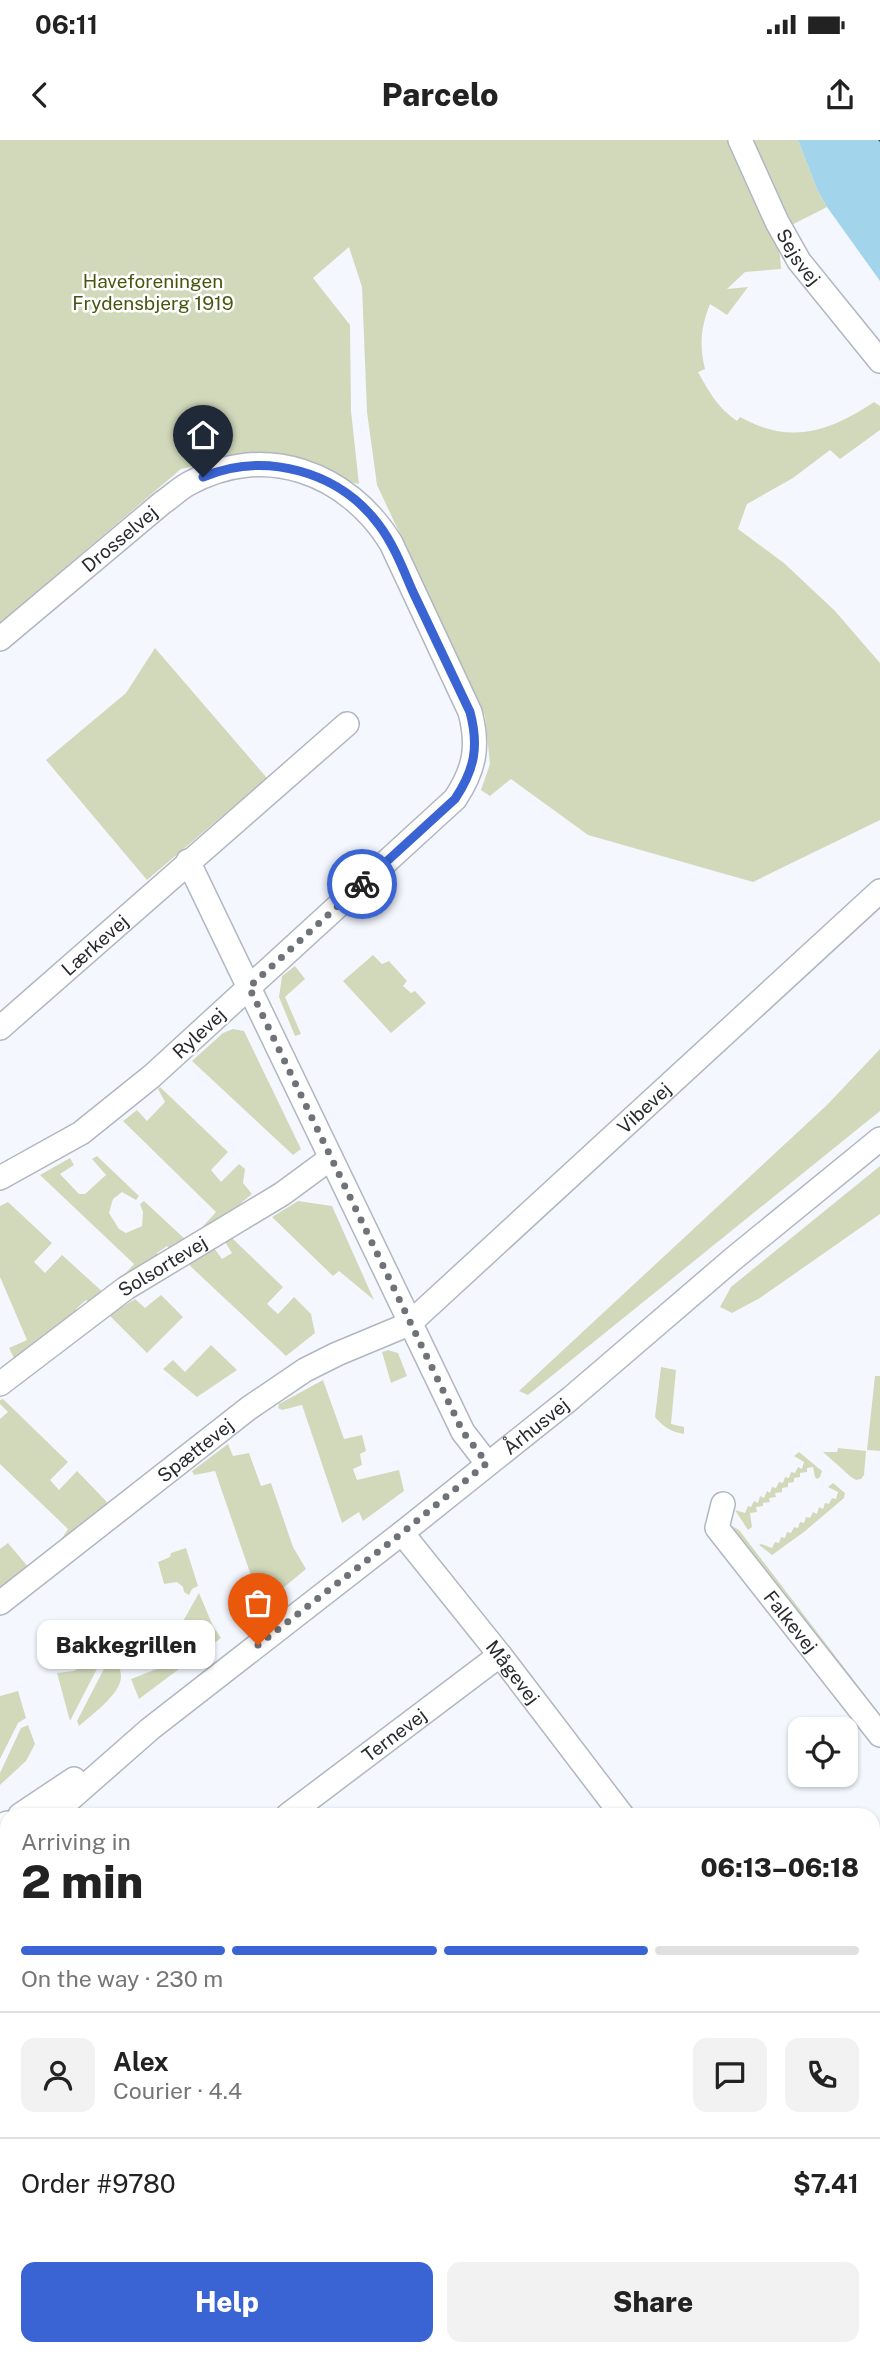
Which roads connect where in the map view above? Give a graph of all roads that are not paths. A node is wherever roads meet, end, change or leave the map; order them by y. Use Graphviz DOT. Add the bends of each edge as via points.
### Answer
graph roads {
  1 [pos="740,140"];
  2 [pos="880,361"];
  3 [pos="391,543"];
  4 [pos="0,639"];
  5 [pos="347,724"];
  6 [pos="188,862"];
  7 [pos="880,891"];
  8 [pos="249,987"];
  9 [pos="0,1028"];
  10 [pos="880,1139"];
  11 [pos="331,1158"];
  12 [pos="0,1178"];
  13 [pos="409,1324"];
  14 [pos="0,1384"];
  15 [pos="487,1463"];
  16 [pos="723,1504"];
  17 [pos="402,1533"];
  18 [pos="0,1603"];
  19 [pos="500,1655"];
  20 [pos="150,1729"];
  21 [pos="880,1735"];
  22 [pos="31,1808"];
  23 [pos="60,1808"];
  24 [pos="297,1808"];
  25 [pos="617,1808"];
  1 -- 2 [label="street, Sejsvej" via="799,261"];
  3 -- 4 [label="street, Drosselvej" via="368,511 344,490 314,475 283,466 250,465 218,471 188,484 162,503"];
  3 -- 8 [label="street, Rylevej" via="470,712 476,734 472,767 455,799"];
  5 -- 6 [label="street, Lærkevej"];
  6 -- 8 [label="street"];
  6 -- 9 [label="street, Lærkevej"];
  7 -- 13 [label="street, Vibevej"];
  8 -- 11 [label="street"];
  8 -- 12 [label="street, Rylevej" via="152,1076 81,1133"];
  10 -- 15 [label="street, Århusvej"];
  11 -- 13 [label="street"];
  11 -- 14 [label="street, Solsortevej" via="282,1194 126,1288"];
  13 -- 15 [label="street" via="463,1432"];
  13 -- 18 [label="street, Spættevej" via="305,1370 249,1408"];
  15 -- 17 [label="street, Århusvej"];
  16 -- 21 [label="street, Falkevej" via="717,1528"];
  17 -- 19 [label="street, Mågevej"];
  17 -- 20 [label="street, Århusvej"];
  19 -- 24 [label="street, Ternevej"];
  19 -- 25 [label="street, Mågevej"];
  20 -- 22 [label="street, Århusvej"];
  20 -- 23 [label="street, Århusvej"];
}
